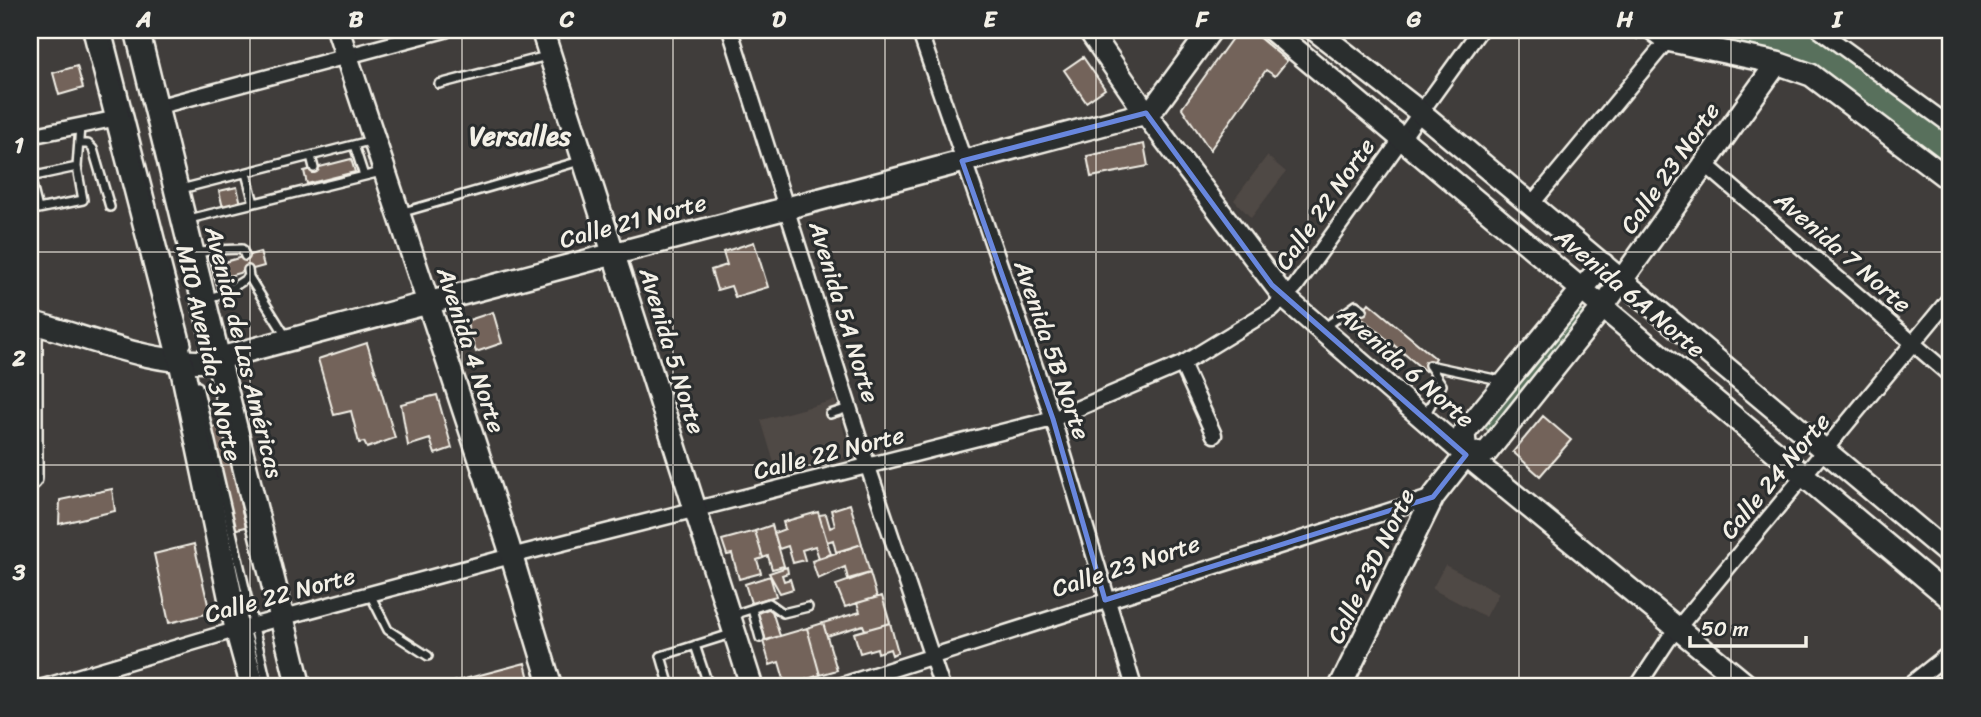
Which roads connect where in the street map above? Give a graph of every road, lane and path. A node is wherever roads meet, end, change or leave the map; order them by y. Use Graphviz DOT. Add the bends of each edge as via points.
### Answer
graph roads {
  1 [pos="94,30"];
  2 [pos="107,30"];
  3 [pos="137,30"];
  4 [pos="338,30"];
  5 [pos="445,30"];
  6 [pos="542,30"];
  7 [pos="730,30"];
  8 [pos="919,30"];
  9 [pos="1089,30"];
  10 [pos="1211,30"];
  11 [pos="1272,30"];
  12 [pos="1315,30"];
  13 [pos="1480,30"];
  14 [pos="1625,30"];
  15 [pos="1819,30"];
  16 [pos="1663,38"];
  17 [pos="344,55"];
  18 [pos="550,55"];
  19 [pos="1777,63"];
  20 [pos="439,84"];
  21 [pos="151,109"];
  22 [pos="1420,112"];
  23 [pos="1146,113"];
  24 [pos="118,118"];
  25 [pos="80,125"];
  26 [pos="1951,126"];
  27 [pos="1402,135"];
  28 [pos="30,136"];
  29 [pos="364,143"];
  30 [pos="79,144"];
  31 [pos="311,156"];
  32 [pos="584,160"];
  33 [pos="962,161"];
  34 [pos="1705,164"];
  35 [pos="77,167"];
  36 [pos="314,168"];
  37 [pos="246,173"];
  38 [pos="374,174"];
  39 [pos="223,178"];
  40 [pos="1951,181"];
  41 [pos="226,189"];
  42 [pos="177,190"];
  43 [pos="254,203"];
  44 [pos="1530,206"];
  45 [pos="110,207"];
  46 [pos="788,207"];
  47 [pos="398,214"];
  48 [pos="185,220"];
  49 [pos="203,252"];
  50 [pos="613,252"];
  51 [pos="245,256"];
  52 [pos="1603,264"];
  53 [pos="1623,280"];
  54 [pos="1583,288"];
  55 [pos="215,296"];
  56 [pos="1951,297"];
  57 [pos="1284,298"];
  58 [pos="428,302"];
  59 [pos="1604,306"];
  60 [pos="1363,310"];
  61 [pos="30,322"];
  62 [pos="1322,329"];
  63 [pos="30,332"];
  64 [pos="288,339"];
  65 [pos="1914,343"];
  66 [pos="1182,364"];
  67 [pos="198,365"];
  68 [pos="1951,376"];
  69 [pos="1506,382"];
  70 [pos="850,408"];
  71 [pos="830,414"];
  72 [pos="1423,418"];
  73 [pos="1053,419"];
  74 [pos="1214,435"];
  75 [pos="1826,450"];
  76 [pos="1466,454"];
  77 [pos="868,467"];
  78 [pos="1805,476"];
  79 [pos="30,478"];
  80 [pos="1433,497"];
  81 [pos="243,499"];
  82 [pos="693,510"];
  83 [pos="511,556"];
  84 [pos="1951,556"];
  85 [pos="370,594"];
  86 [pos="1951,599"];
  87 [pos="1105,600"];
  88 [pos="808,607"];
  89 [pos="752,609"];
  90 [pos="274,620"];
  91 [pos="732,625"];
  92 [pos="245,627"];
  93 [pos="1677,628"];
  94 [pos="760,638"];
  95 [pos="695,645"];
  96 [pos="1951,652"];
  97 [pos="428,656"];
  98 [pos="932,656"];
  99 [pos="43,687"];
  100 [pos="253,687"];
  101 [pos="268,687"];
  102 [pos="299,687"];
  103 [pos="551,687"];
  104 [pos="670,687"];
  105 [pos="709,687"];
  106 [pos="752,687"];
  107 [pos="836,687"];
  108 [pos="943,687"];
  109 [pos="1134,687"];
  110 [pos="1340,687"];
  111 [pos="1637,687"];
  112 [pos="1749,687"];
  113 [pos="1907,687"];
  1 -- 24 [label="main road, Avenida de Las Américas"];
  2 -- 67 [label="lane, MIO Avenida 3 Norte"];
  3 -- 21 [label="main road, Avenida de Las Américas"];
  4 -- 17 [label="street, Avenida 4 Norte"];
  5 -- 17 [label="street"];
  6 -- 18 [label="street, Avenida 5 Norte"];
  7 -- 46 [label="street, Avenida 5A Norte"];
  8 -- 33 [label="street, Avenida 5B Norte"];
  9 -- 23 [label="street, Avenida 6 Norte"];
  10 -- 23 [label="street"];
  11 -- 27 [label="street, Avenida 6A Norte"];
  12 -- 22 [label="street, Avenida 6A Norte"];
  13 -- 22 [label="street, Calle 22 Norte"];
  14 -- 16 [label="path"];
  15 -- 26 [label="street"];
  16 -- 19 [label="street"];
  16 -- 44 [label="street"];
  17 -- 21 [label="street"];
  17 -- 29 [label="street, Avenida 4 Norte"];
  18 -- 20 [label="lane"];
  18 -- 32 [label="street, Avenida 5 Norte"];
  19 -- 34 [label="street, Calle 23 Norte"];
  19 -- 40 [label="street" via="1811,75"];
  21 -- 42 [label="main road, Avenida de Las Américas"];
  21 -- 67 [label="lane, MIO Avenida 3 Norte"];
  22 -- 27 [label="street, Calle 22 Norte"];
  22 -- 44 [label="street, Avenida 6A Norte"];
  23 -- 33 [label="street, Calle 21 Norte"];
  23 -- 57 [label="street, Avenida 6 Norte"];
  24 -- 25 [label="street"];
  24 -- 67 [label="main road, Avenida de Las Américas"];
  25 -- 28 [label="street"];
  25 -- 30 [label="lane"];
  27 -- 54 [label="street, Avenida 6A Norte"];
  27 -- 57 [label="street, Calle 22 Norte"];
  29 -- 31 [label="lane"];
  29 -- 38 [label="street, Avenida 4 Norte"];
  30 -- 35 [label="lane"];
  30 -- 45 [label="lane" via="93,149"];
  31 -- 36 [label="lane"];
  31 -- 37 [label="lane"];
  32 -- 47 [label="lane"];
  32 -- 50 [label="street, Avenida 5 Norte"];
  33 -- 46 [label="street, Calle 21 Norte"];
  33 -- 73 [label="street, Avenida 5B Norte"];
  34 -- 53 [label="street, Calle 23 Norte"];
  34 -- 65 [label="street, Avenida 7 Norte"];
  35 -- 35 [label="lane" via="30,177 38,209 83,200"];
  37 -- 39 [label="lane"];
  37 -- 43 [label="lane"];
  38 -- 43 [label="lane"];
  38 -- 47 [label="street, Avenida 4 Norte"];
  39 -- 41 [label="lane"];
  39 -- 42 [label="lane"];
  42 -- 48 [label="main road, Avenida de Las Américas"];
  43 -- 48 [label="lane"];
  44 -- 52 [label="street, Avenida 6A Norte"];
  46 -- 50 [label="street, Calle 21 Norte"];
  46 -- 70 [label="street, Avenida 5A Norte"];
  47 -- 58 [label="street, Avenida 4 Norte"];
  48 -- 49 [label="main road, Avenida de Las Américas"];
  49 -- 51 [label="lane" via="242,249"];
  49 -- 55 [label="main road, Avenida de Las Américas"];
  50 -- 58 [label="street, Calle 21 Norte"];
  50 -- 82 [label="street, Avenida 5 Norte"];
  52 -- 53 [label="street, Avenida 6A Norte"];
  52 -- 54 [label="street"];
  53 -- 59 [label="street, Calle 23 Norte"];
  53 -- 75 [label="street, Avenida 6A Norte"];
  54 -- 59 [label="street, Avenida 6A Norte"];
  54 -- 69 [label="street"];
  55 -- 64 [label="lane" via="249,274"];
  55 -- 67 [label="main road, Avenida de Las Américas"];
  56 -- 65 [label="street, Calle 24 Norte"];
  57 -- 62 [label="street, Avenida 6 Norte"];
  57 -- 66 [label="street, Calle 22 Norte"];
  58 -- 64 [label="street, Calle 21 Norte"];
  58 -- 83 [label="street, Avenida 4 Norte"];
  59 -- 76 [label="street, Calle 23 Norte" via="1487,452"];
  59 -- 78 [label="street, Avenida 6A Norte"];
  60 -- 62 [label="lane" via="1356,305"];
  61 -- 67 [label="street, Calle 21 Norte"];
  62 -- 72 [label="street, Avenida 6 Norte"];
  63 -- 79 [label="main road"];
  64 -- 67 [label="street, Calle 21 Norte"];
  65 -- 68 [label="street, Avenida 7 Norte"];
  65 -- 75 [label="street, Calle 24 Norte"];
  66 -- 73 [label="street, Calle 22 Norte"];
  66 -- 74 [label="street"];
  67 -- 81 [label="lane, MIO Avenida 3 Norte"];
  67 -- 90 [label="main road, Avenida de Las Américas"];
  67 -- 92 [label="main road, Avenida de Las Américas"];
  69 -- 72 [label="lane" via="1429,365 1442,385"];
  69 -- 76 [label="street" via="1464,433"];
  70 -- 71 [label="lane"];
  70 -- 77 [label="street, Avenida 5A Norte"];
  72 -- 76 [label="street, Avenida 6 Norte"];
  73 -- 77 [label="street, Calle 22 Norte"];
  73 -- 87 [label="street, Avenida 5B Norte"];
  75 -- 78 [label="street, Calle 24 Norte"];
  75 -- 84 [label="street, Avenida 6A Norte"];
  76 -- 80 [label="street, Calle 23D Norte"];
  76 -- 93 [label="street, Avenida 6 Norte"];
  77 -- 82 [label="street, Calle 22 Norte"];
  77 -- 98 [label="street, Avenida 5A Norte"];
  78 -- 86 [label="street, Avenida 6A Norte"];
  78 -- 93 [label="street, Calle 24 Norte"];
  80 -- 87 [label="street, Calle 23 Norte"];
  80 -- 110 [label="street, Calle 23D Norte"];
  82 -- 83 [label="street, Calle 22 Norte"];
  82 -- 91 [label="street, Avenida 5 Norte"];
  83 -- 85 [label="street, Calle 22 Norte"];
  83 -- 103 [label="street, Avenida 4 Norte"];
  85 -- 90 [label="street, Calle 22 Norte"];
  85 -- 97 [label="lane" via="388,630"];
  87 -- 98 [label="street, Calle 23 Norte"];
  87 -- 109 [label="street, Avenida 5B Norte"];
  88 -- 89 [label="lane" via="783,613 769,603"];
  89 -- 91 [label="lane"];
  89 -- 94 [label="lane"];
  90 -- 92 [label="street, Calle 22 Norte"];
  90 -- 102 [label="main road, Avenida de Las Américas"];
  91 -- 95 [label="lane"];
  91 -- 106 [label="street, Avenida 5 Norte"];
  92 -- 99 [label="street, Calle 22 Norte"];
  92 -- 100 [label="main road, Avenida de Las Américas"];
  92 -- 101 [label="lane"];
  93 -- 111 [label="street, Calle 24 Norte"];
  93 -- 112 [label="street, Avenida 6 Norte"];
  95 -- 104 [label="lane" via="661,656"];
  95 -- 105 [label="lane"];
  96 -- 113 [label="street"];
  98 -- 107 [label="street, Calle 23 Norte"];
  98 -- 108 [label="street, Avenida 5A Norte"];
}
